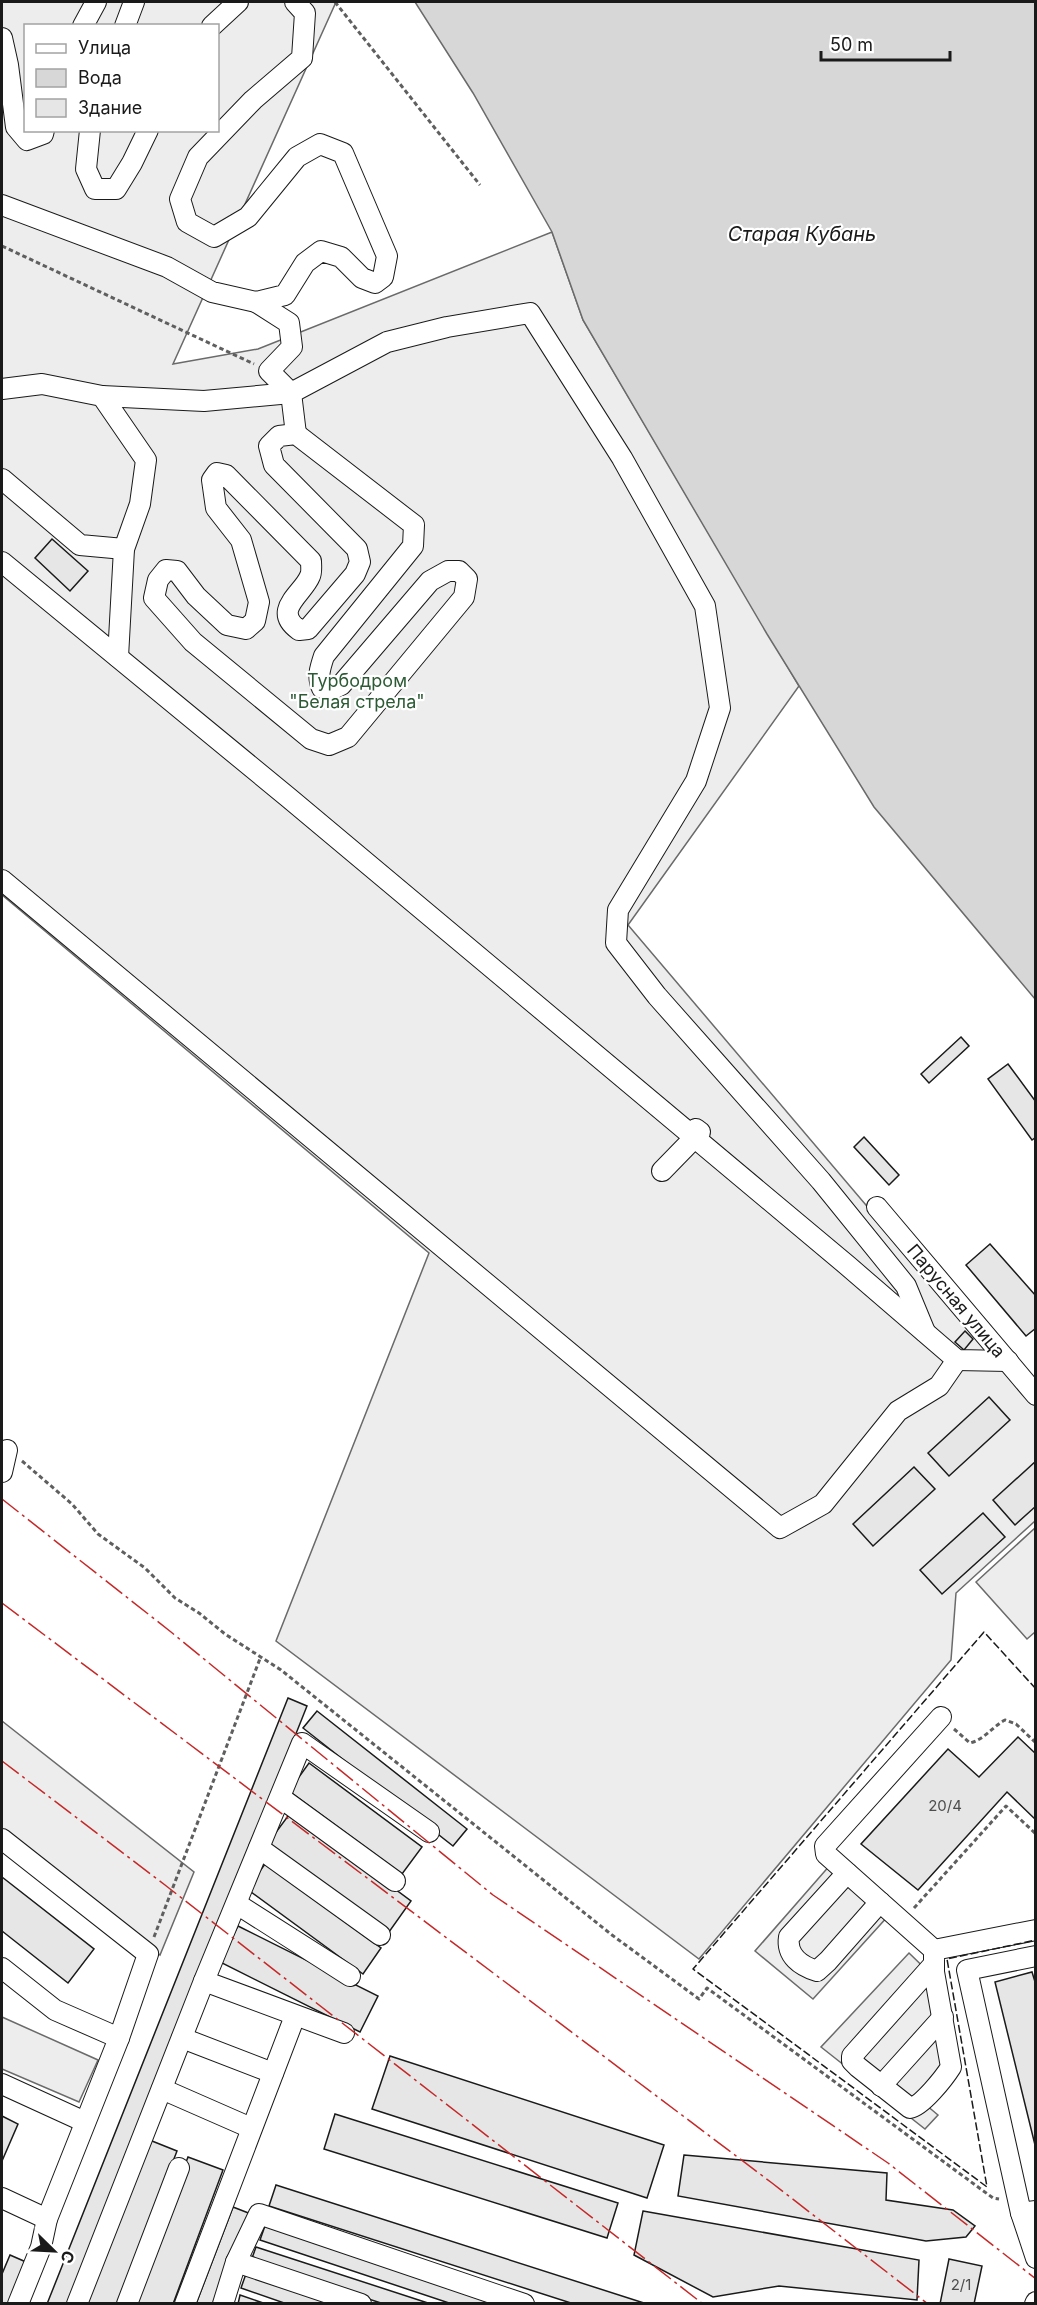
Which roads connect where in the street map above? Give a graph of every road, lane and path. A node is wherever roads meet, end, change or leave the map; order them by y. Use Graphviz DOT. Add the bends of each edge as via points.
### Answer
graph roads {
  1 [pos="96,2"];
  2 [pos="134,2"];
  3 [pos="238,2"];
  4 [pos="294,2"];
  5 [pos="335,2"];
  6 [pos="84,24"];
  7 [pos="126,24"];
  8 [pos="214,24"];
  9 [pos="2,38"];
  10 [pos="44,132"];
  11 [pos="90,132"];
  12 [pos="147,132"];
  13 [pos="480,185"];
  14 [pos="2,205"];
  15 [pos="2,246"];
  16 [pos="256,303"];
  17 [pos="269,371"];
  18 [pos="2,389"];
  19 [pos="291,393"];
  20 [pos="102,396"];
  21 [pos="296,434"];
  22 [pos="2,479"];
  23 [pos="124,549"];
  24 [pos="2,562"];
  25 [pos="118,657"];
  26 [pos="2,880"];
  27 [pos="694,1138"];
  28 [pos="662,1171"];
  29 [pos="877,1207"];
  30 [pos="925,1332"];
  31 [pos="957,1360"];
  32 [pos="1008,1361"];
  33 [pos="1035,1395"];
  34 [pos="7,1450"];
  35 [pos="2,1472"];
  36 [pos="261,1656"];
  37 [pos="941,1717"];
  38 [pos="1035,1743"];
  39 [pos="281,1798"];
  40 [pos="429,1832"];
  41 [pos="1035,1834"];
  42 [pos="2,1839"];
  43 [pos="259,1848"];
  44 [pos="847,1873"];
  45 [pos="395,1881"];
  46 [pos="880,1902"];
  47 [pos="237,1904"];
  48 [pos="902,1922"];
  49 [pos="1035,1930"];
  50 [pos="380,1935"];
  51 [pos="148,1954"];
  52 [pos="1035,1956"];
  53 [pos="934,1957"];
  54 [pos="2,1968"];
  55 [pos="350,1976"];
  56 [pos="204,1981"];
  57 [pos="295,2016"];
  58 [pos="943,2017"];
  59 [pos="344,2033"];
  60 [pos="119,2038"];
  61 [pos="183,2038"];
  62 [pos="273,2073"];
  63 [pos="2,2084"];
  64 [pos="881,2086"];
  65 [pos="162,2089"];
  66 [pos="85,2122"];
  67 [pos="251,2128"];
  68 [pos="179,2168"];
  69 [pos="2,2198"];
  70 [pos="1025,2208"];
  71 [pos="47,2219"];
  72 [pos="1035,2258"];
  73 [pos="236,2262"];
  74 [pos="18,2304"];
  75 [pos="77,2304"];
  76 [pos="127,2304"];
  77 [pos="185,2304"];
  78 [pos="223,2304"];
  79 [pos="361,2304"];
  80 [pos="524,2304"];
  1 -- 6 [label="street"];
  2 -- 7 [label="street"];
  3 -- 8 [label="street"];
  4 -- 16 [label="street" via="305,13 302,58 253,100 198,158 180,199 187,222 214,237 248,217 297,157 320,144 343,153 387,256 384,277 375,283 362,278 341,257 321,251 305,263 285,296"];
  5 -- 13 [label="path"];
  9 -- 10 [label="street" via="16,127 27,140"];
  11 -- 12 [label="street" via="86,170 95,189 116,189"];
  14 -- 16 [label="street" via="167,267 212,292"];
  15 -- 17 [label="path"];
  16 -- 17 [label="street" via="289,323 292,347"];
  17 -- 19 [label="street"];
  18 -- 20 [label="street" via="42,384"];
  19 -- 20 [label="street" via="204,401"];
  19 -- 21 [label="street"];
  19 -- 30 [label="street" via="387,342 530,313 622,458 705,606 720,708 696,781 618,910 616,943 906,1286"];
  20 -- 23 [label="street" via="146,460 140,504"];
  21 -- 21 [label="street" via="279,436 269,446 274,465 357,549 360,562 355,574 308,629 299,630 292,625 288,614 291,601 311,575 311,561 226,475 217,473 212,480 216,508 241,540 259,602 255,621 246,629 227,625 196,596 177,571 166,570 158,580 154,598 193,642 310,739 329,745 348,737 450,615 464,597 467,579 459,571 448,571 430,581 341,685 331,690 322,688 320,669 324,657 413,546 414,525"];
  22 -- 23 [label="street" via="80,545"];
  23 -- 25 [label="street"];
  24 -- 25 [label="street"];
  25 -- 27 [label="street"];
  26 -- 31 [label="street" via="780,1527 823,1504 898,1411 939,1386"];
  27 -- 28 [label="street"];
  27 -- 30 [label="street"];
  29 -- 32 [label="street, Парусная улица"];
  30 -- 31 [label="street"];
  31 -- 32 [label="street"];
  32 -- 33 [label="street, Парусная улица"];
  34 -- 35 [label="street"];
  34 -- 36 [label="path" via="175,1598"];
  36 -- 51 [label="path"];
  36 -- 70 [label="path" via="699,2000 707,1988 993,2198"];
  37 -- 38 [label="path" via="970,1743 982,1740 1005,1720 1016,1724"];
  37 -- 44 [label="street" via="825,1846 826,1854"];
  39 -- 40 [label="street" via="302,1743"];
  39 -- 43 [label="street"];
  39 -- 45 [label="street"];
  41 -- 48 [label="path" via="1006,1806"];
  42 -- 51 [label="street"];
  43 -- 47 [label="street"];
  43 -- 50 [label="street"];
  44 -- 46 [label="street"];
  44 -- 46 [label="street" via="789,1937 790,1954 803,1966 817,1971"];
  46 -- 48 [label="street"];
  47 -- 55 [label="street"];
  47 -- 56 [label="street"];
  48 -- 53 [label="street"];
  49 -- 53 [label="street"];
  51 -- 60 [label="street"];
  52 -- 70 [label="street" via="966,1970"];
  53 -- 58 [label="street"];
  53 -- 64 [label="street" via="852,2056 852,2061"];
  54 -- 60 [label="street" via="55,2010"];
  56 -- 57 [label="street"];
  56 -- 61 [label="street"];
  57 -- 59 [label="street"];
  57 -- 62 [label="street"];
  58 -- 64 [label="street"];
  58 -- 64 [label="street" via="951,2067 921,2103 910,2108"];
  60 -- 66 [label="street"];
  61 -- 62 [label="street"];
  61 -- 65 [label="street"];
  62 -- 67 [label="street"];
  63 -- 66 [label="street"];
  65 -- 67 [label="street"];
  65 -- 75 [label="street"];
  66 -- 71 [label="street"];
  67 -- 77 [label="street"];
  68 -- 76 [label="street"];
  69 -- 71 [label="street"];
  70 -- 72 [label="street"];
  71 -- 74 [label="street" via="41,2247"];
  73 -- 78 [label="street"];
  73 -- 79 [label="street"];
  73 -- 80 [label="street" via="259,2214"];
}
